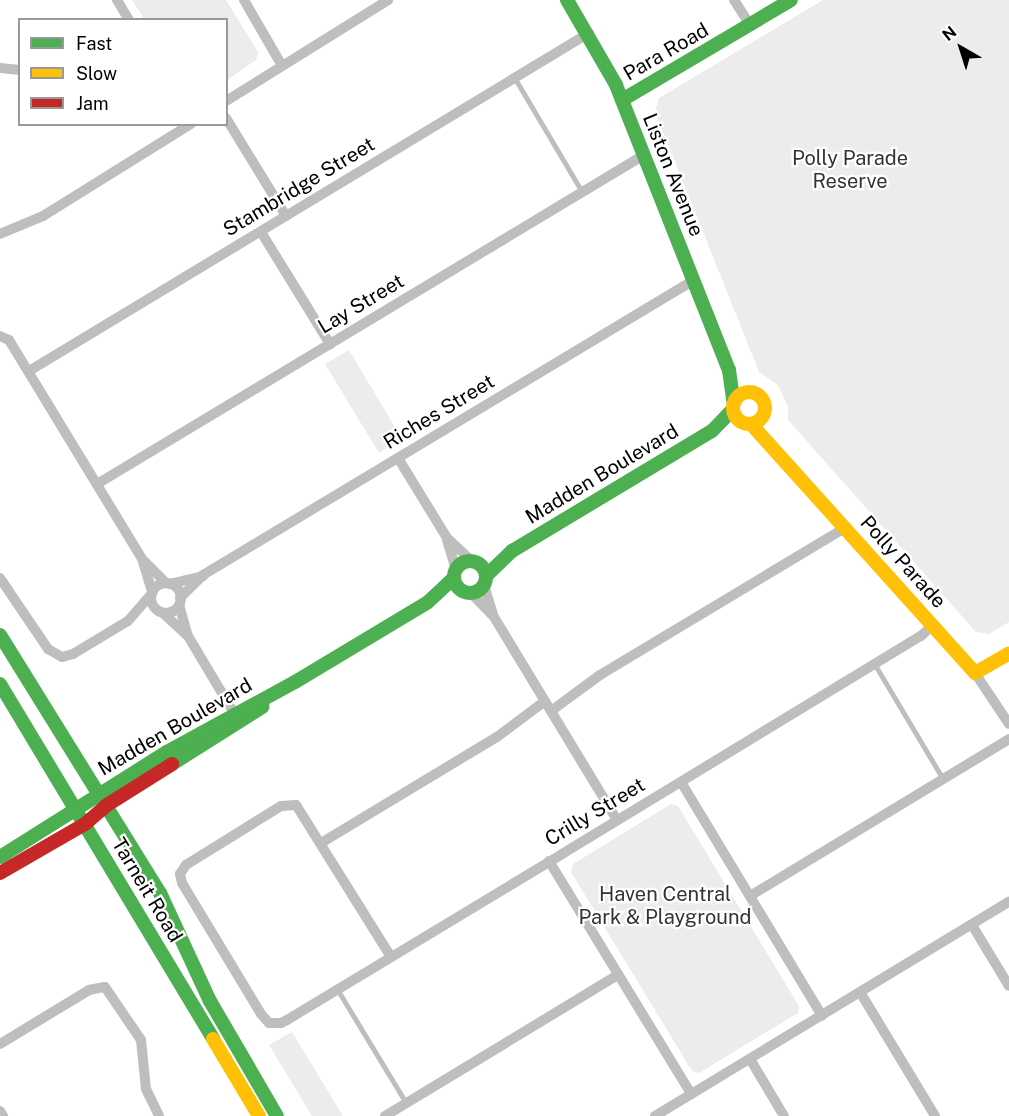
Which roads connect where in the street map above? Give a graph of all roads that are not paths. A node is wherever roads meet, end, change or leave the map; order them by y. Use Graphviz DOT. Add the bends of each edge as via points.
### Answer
graph roads {
  1 [pos="117,0"];
  2 [pos="244,0"];
  3 [pos="388,0"];
  4 [pos="567,0"];
  5 [pos="734,0"];
  6 [pos="791,0"];
  7 [pos="127,18"];
  8 [pos="750,25"];
  9 [pos="589,33"];
  10 [pos="281,63"];
  11 [pos="0,68"];
  12 [pos="18,70"];
  13 [pos="514,77"];
  14 [pos="228,100"];
  15 [pos="622,100"];
  16 [pos="228,121"];
  17 [pos="188,126"];
  18 [pos="644,155"];
  19 [pos="582,192"];
  20 [pos="286,216"];
  21 [pos="261,231"];
  22 [pos="0,234"];
  23 [pos="694,280"];
  24 [pos="0,336"];
  25 [pos="330,344"];
  26 [pos="729,370"];
  27 [pos="28,371"];
  28 [pos="750,392"];
  29 [pos="733,407"];
  30 [pos="765,411"];
  31 [pos="746,423"];
  32 [pos="712,431"];
  33 [pos="776,448"];
  34 [pos="398,458"];
  35 [pos="97,484"];
  36 [pos="846,527"];
  37 [pos="447,538"];
  38 [pos="512,551"];
  39 [pos="142,559"];
  40 [pos="475,561"];
  41 [pos="455,573"];
  42 [pos="203,575"];
  43 [pos="0,578"];
  44 [pos="485,580"];
  45 [pos="168,583"];
  46 [pos="466,592"];
  47 [pos="152,593"];
  48 [pos="180,601"];
  49 [pos="428,603"];
  50 [pos="161,612"];
  51 [pos="494,617"];
  52 [pos="128,621"];
  53 [pos="933,625"];
  54 [pos="0,635"];
  55 [pos="188,636"];
  56 [pos="1009,653"];
  57 [pos="875,665"];
  58 [pos="975,673"];
  59 [pos="0,684"];
  60 [pos="545,701"];
  61 [pos="551,711"];
  62 [pos="237,718"];
  63 [pos="1009,724"];
  64 [pos="1009,739"];
  65 [pos="944,779"];
  66 [pos="681,782"];
  67 [pos="103,799"];
  68 [pos="77,811"];
  69 [pos="617,820"];
  70 [pos="85,824"];
  71 [pos="321,843"];
  72 [pos="0,857"];
  73 [pos="549,861"];
  74 [pos="0,873"];
  75 [pos="750,896"];
  76 [pos="1009,903"];
  77 [pos="972,925"];
  78 [pos="391,957"];
  79 [pos="618,975"];
  80 [pos="1009,986"];
  81 [pos="337,989"];
  82 [pos="860,992"];
  83 [pos="822,1016"];
  84 [pos="0,1044"];
  85 [pos="750,1059"];
  86 [pos="691,1094"];
  87 [pos="406,1103"];
  88 [pos="0,1111"];
  89 [pos="3,1116"];
  90 [pos="159,1116"];
  91 [pos="259,1116"];
  92 [pos="276,1116"];
  93 [pos="385,1116"];
  94 [pos="655,1116"];
  95 [pos="784,1116"];
  96 [pos="935,1116"];
  1 -- 7 [label="street"];
  2 -- 10 [label="street"];
  3 -- 10 [label="street"];
  4 -- 9 [label="street, Liston Avenue"];
  5 -- 8 [label="street"];
  6 -- 8 [label="street, Para Road"];
  8 -- 15 [label="street, Para Road"];
  9 -- 13 [label="street, Stambridge Street"];
  9 -- 15 [label="street, Liston Avenue"];
  10 -- 14 [label="street"];
  11 -- 12 [label="street"];
  13 -- 19 [label="lane"];
  13 -- 20 [label="street, Stambridge Street"];
  15 -- 18 [label="street, Liston Avenue"];
  16 -- 20 [label="street"];
  17 -- 22 [label="street" via="43,216"];
  18 -- 19 [label="street, Lay Street"];
  18 -- 23 [label="street, Liston Avenue"];
  19 -- 25 [label="street, Lay Street"];
  20 -- 21 [label="street, Stambridge Street"];
  21 -- 25 [label="street"];
  21 -- 27 [label="street, Stambridge Street"];
  23 -- 26 [label="street, Liston Avenue"];
  23 -- 34 [label="street, Riches Street"];
  24 -- 27 [label="street" via="9,340"];
  25 -- 35 [label="street, Lay Street"];
  26 -- 28 [label="street, Liston Avenue"];
  26 -- 29 [label="street, Liston Avenue"];
  27 -- 35 [label="street"];
  28 -- 29 [label="street" via="740,395"];
  28 -- 30 [label="street" via="760,396"];
  29 -- 31 [label="street"];
  29 -- 32 [label="street, Madden Boulevard"];
  30 -- 31 [label="street" via="760,420"];
  30 -- 33 [label="street, Polly Parade"];
  31 -- 32 [label="street, Madden Boulevard"];
  31 -- 33 [label="street, Polly Parade"];
  32 -- 38 [label="street, Madden Boulevard"];
  33 -- 36 [label="street, Polly Parade"];
  34 -- 37 [label="street"];
  34 -- 42 [label="street, Riches Street"];
  35 -- 39 [label="street"];
  36 -- 53 [label="street, Polly Parade"];
  36 -- 61 [label="street" via="600,675"];
  37 -- 40 [label="street"];
  37 -- 41 [label="street"];
  38 -- 40 [label="street, Madden Boulevard"];
  38 -- 44 [label="street, Madden Boulevard"];
  39 -- 45 [label="street"];
  39 -- 47 [label="street"];
  40 -- 41 [label="street, Madden Boulevard"];
  40 -- 44 [label="street"];
  41 -- 46 [label="street"];
  41 -- 49 [label="street, Madden Boulevard"];
  42 -- 45 [label="street, Riches Street"];
  42 -- 48 [label="street, Riches Street"];
  43 -- 52 [label="street" via="48,649 58,656 73,654"];
  44 -- 46 [label="street, Madden Boulevard"];
  44 -- 51 [label="street"];
  45 -- 47 [label="street"];
  45 -- 48 [label="street" via="177,589"];
  46 -- 49 [label="street, Madden Boulevard"];
  46 -- 51 [label="street"];
  47 -- 50 [label="street" via="152,603"];
  47 -- 52 [label="street"];
  48 -- 50 [label="street"];
  48 -- 55 [label="street"];
  49 -- 62 [label="street, Madden Boulevard"];
  50 -- 52 [label="street"];
  50 -- 55 [label="street"];
  51 -- 60 [label="street"];
  53 -- 57 [label="street, Crilly Street"];
  53 -- 58 [label="street, Polly Parade"];
  54 -- 67 [label="street"];
  55 -- 62 [label="street"];
  56 -- 58 [label="street"];
  57 -- 65 [label="lane"];
  57 -- 66 [label="street, Crilly Street"];
  58 -- 63 [label="street"];
  59 -- 68 [label="street, Tarneit Road"];
  60 -- 61 [label="street"];
  60 -- 71 [label="street" via="497,737"];
  61 -- 69 [label="street"];
  62 -- 67 [label="street, Madden Boulevard"];
  64 -- 65 [label="street"];
  65 -- 75 [label="street"];
  66 -- 69 [label="street, Crilly Street"];
  66 -- 75 [label="street"];
  67 -- 68 [label="street, Madden Boulevard"];
  67 -- 70 [label="street"];
  67 -- 92 [label="street" via="160,893 210,1001"];
  68 -- 70 [label="street, Tarneit Road"];
  68 -- 72 [label="street, Madden Boulevard"];
  69 -- 73 [label="street, Crilly Street"];
  70 -- 74 [label="street"];
  70 -- 91 [label="street, Tarneit Road"];
  71 -- 78 [label="street"];
  71 -- 81 [label="street, Crilly Street" via="301,809 287,804 186,865 180,874 182,884 261,1014 273,1024 287,1020"];
  73 -- 78 [label="street, Crilly Street"];
  73 -- 79 [label="street"];
  75 -- 83 [label="street"];
  76 -- 77 [label="street"];
  77 -- 80 [label="street"];
  77 -- 82 [label="street"];
  78 -- 81 [label="street, Crilly Street"];
  79 -- 86 [label="street"];
  79 -- 87 [label="street"];
  81 -- 87 [label="lane"];
  82 -- 83 [label="street"];
  82 -- 96 [label="street"];
  83 -- 85 [label="street"];
  84 -- 90 [label="street" via="89,990 105,987 141,1040 146,1089"];
  85 -- 86 [label="street"];
  85 -- 95 [label="street"];
  86 -- 94 [label="street"];
  87 -- 93 [label="street"];
  88 -- 89 [label="street"];
}
